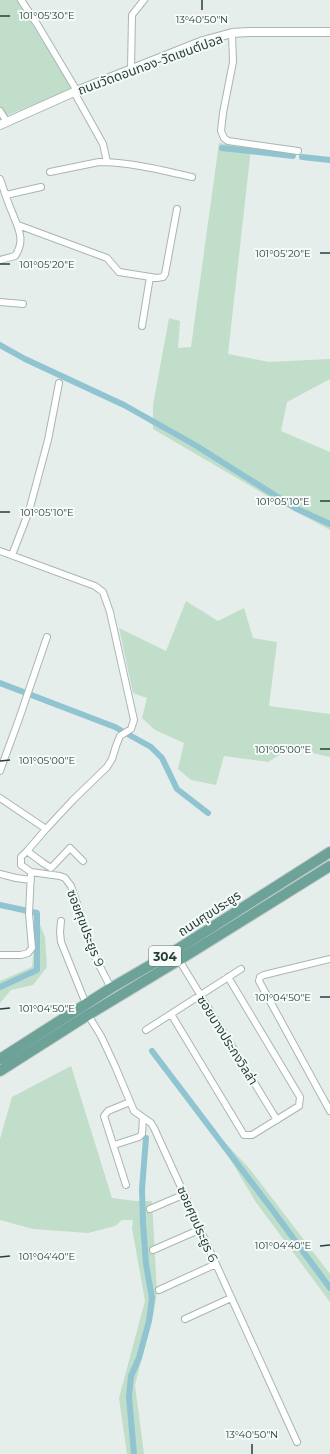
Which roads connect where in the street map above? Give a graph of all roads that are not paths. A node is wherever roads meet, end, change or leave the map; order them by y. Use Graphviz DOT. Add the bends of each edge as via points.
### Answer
graph roads {
  1 [pos="21,0"];
  2 [pos="144,0"];
  3 [pos="330,32"];
  4 [pos="232,34"];
  5 [pos="131,69"];
  6 [pos="76,91"];
  7 [pos="0,110"];
  8 [pos="3,123"];
  9 [pos="298,151"];
  10 [pos="107,162"];
  11 [pos="50,172"];
  12 [pos="192,177"];
  13 [pos="0,180"];
  14 [pos="41,186"];
  15 [pos="6,195"];
  16 [pos="177,209"];
  17 [pos="18,225"];
  18 [pos="0,260"];
  19 [pos="150,277"];
  20 [pos="0,302"];
  21 [pos="23,304"];
  22 [pos="142,326"];
  23 [pos="59,383"];
  24 [pos="0,551"];
  25 [pos="12,555"];
  26 [pos="47,637"];
  27 [pos="0,771"];
  28 [pos="0,798"];
  29 [pos="46,829"];
  30 [pos="28,851"];
  31 [pos="330,852"];
  32 [pos="82,861"];
  33 [pos="330,866"];
  34 [pos="50,871"];
  35 [pos="31,872"];
  36 [pos="0,874"];
  37 [pos="31,880"];
  38 [pos="61,921"];
  39 [pos="173,952"];
  40 [pos="0,955"];
  41 [pos="330,959"];
  42 [pos="179,960"];
  43 [pos="241,969"];
  44 [pos="228,977"];
  45 [pos="111,988"];
  46 [pos="200,995"];
  47 [pos="86,1004"];
  48 [pos="171,1014"];
  49 [pos="88,1015"];
  50 [pos="146,1030"];
  51 [pos="0,1058"];
  52 [pos="0,1071"];
  53 [pos="130,1102"];
  54 [pos="330,1111"];
  55 [pos="143,1118"];
  56 [pos="277,1120"];
  57 [pos="114,1145"];
  58 [pos="126,1185"];
  59 [pos="185,1194"];
  60 [pos="150,1209"];
  61 [pos="201,1230"];
  62 [pos="153,1250"];
  63 [pos="216,1264"];
  64 [pos="159,1290"];
  65 [pos="232,1298"];
  66 [pos="185,1319"];
  67 [pos="297,1442"];
  1 -- 6 [label="street"];
  2 -- 5 [label="street" via="132,15"];
  3 -- 4 [label="street, ถนนวัดดอนทอง-วัดเซนต์ปอล"];
  4 -- 5 [label="street, ถนนวัดดอนทอง-วัดเซนต์ปอล" via="203,41"];
  4 -- 9 [label="street" via="233,62 221,131 224,138 228,141"];
  5 -- 6 [label="street, ถนนวัดดอนทอง-วัดเซนต์ปอล"];
  6 -- 8 [label="street, ถนนวัดดอนทอง-วัดเซนต์ปอล"];
  6 -- 10 [label="street" via="103,144"];
  7 -- 8 [label="street"];
  10 -- 11 [label="street"];
  10 -- 12 [label="street"];
  13 -- 15 [label="street"];
  14 -- 15 [label="street"];
  15 -- 17 [label="street"];
  16 -- 19 [label="street" via="165,274 163,277"];
  17 -- 18 [label="street" via="20,249 15,256"];
  17 -- 19 [label="street" via="107,258 119,272"];
  19 -- 22 [label="street"];
  20 -- 21 [label="street"];
  23 -- 25 [label="street" via="48,440 29,511"];
  24 -- 25 [label="street"];
  25 -- 29 [label="street" via="95,586 103,592 110,612 134,720 131,729 120,736 108,767"];
  26 -- 27 [label="street"];
  28 -- 29 [label="street"];
  29 -- 30 [label="street"];
  30 -- 34 [label="street"];
  30 -- 35 [label="street" via="20,860 21,865"];
  31 -- 39 [label="main road, ถนนศุขประยูร / 304"];
  32 -- 34 [label="street" via="70,848"];
  33 -- 42 [label="main road, ถนนศุขประยูร / 304"];
  34 -- 35 [label="street, ซอยศุขประยูร 9"];
  34 -- 45 [label="street, ซอยศุขประยูร 9" via="66,878 71,886 96,959"];
  35 -- 37 [label="street"];
  36 -- 37 [label="street"];
  37 -- 40 [label="street" via="29,914 32,948 28,953 21,955"];
  38 -- 47 [label="street" via="61,942"];
  39 -- 42 [label="main road"];
  39 -- 45 [label="main road, ถนนศุขประยูร / 304"];
  41 -- 54 [label="street" via="264,974 259,981"];
  42 -- 46 [label="street, ซอยบางประกงวิลล่า"];
  42 -- 49 [label="main road, ถนนศุขประยูร / 304"];
  43 -- 44 [label="street"];
  44 -- 46 [label="street"];
  44 -- 56 [label="street" via="300,1097 299,1106"];
  45 -- 47 [label="main road, ถนนศุขประยูร / 304"];
  46 -- 48 [label="street"];
  46 -- 56 [label="street, ซอยบางประกงวิลล่า"];
  47 -- 51 [label="main road, ถนนศุขประยูร / 304"];
  48 -- 50 [label="street"];
  48 -- 56 [label="street" via="244,1135 252,1135"];
  49 -- 52 [label="main road, ถนนศุขประยูร / 304"];
  49 -- 53 [label="street, ซอยศุขประยูร 6" via="101,1036"];
  53 -- 55 [label="street, ซอยศุขประยูร 6" via="136,1113"];
  53 -- 57 [label="street" via="105,1113"];
  55 -- 57 [label="street" via="142,1134 139,1137"];
  55 -- 59 [label="street, ซอยศุขประยูร 6" via="151,1122"];
  57 -- 58 [label="street"];
  59 -- 60 [label="street"];
  59 -- 61 [label="street, ซอยศุขประยูร 6"];
  61 -- 62 [label="street"];
  61 -- 63 [label="street, ซอยศุขประยูร 6"];
  63 -- 64 [label="street"];
  63 -- 65 [label="street, ซอยศุขประยูร 6"];
  65 -- 66 [label="street"];
  65 -- 67 [label="street, ซอยศุขประยูร 6"];
}
